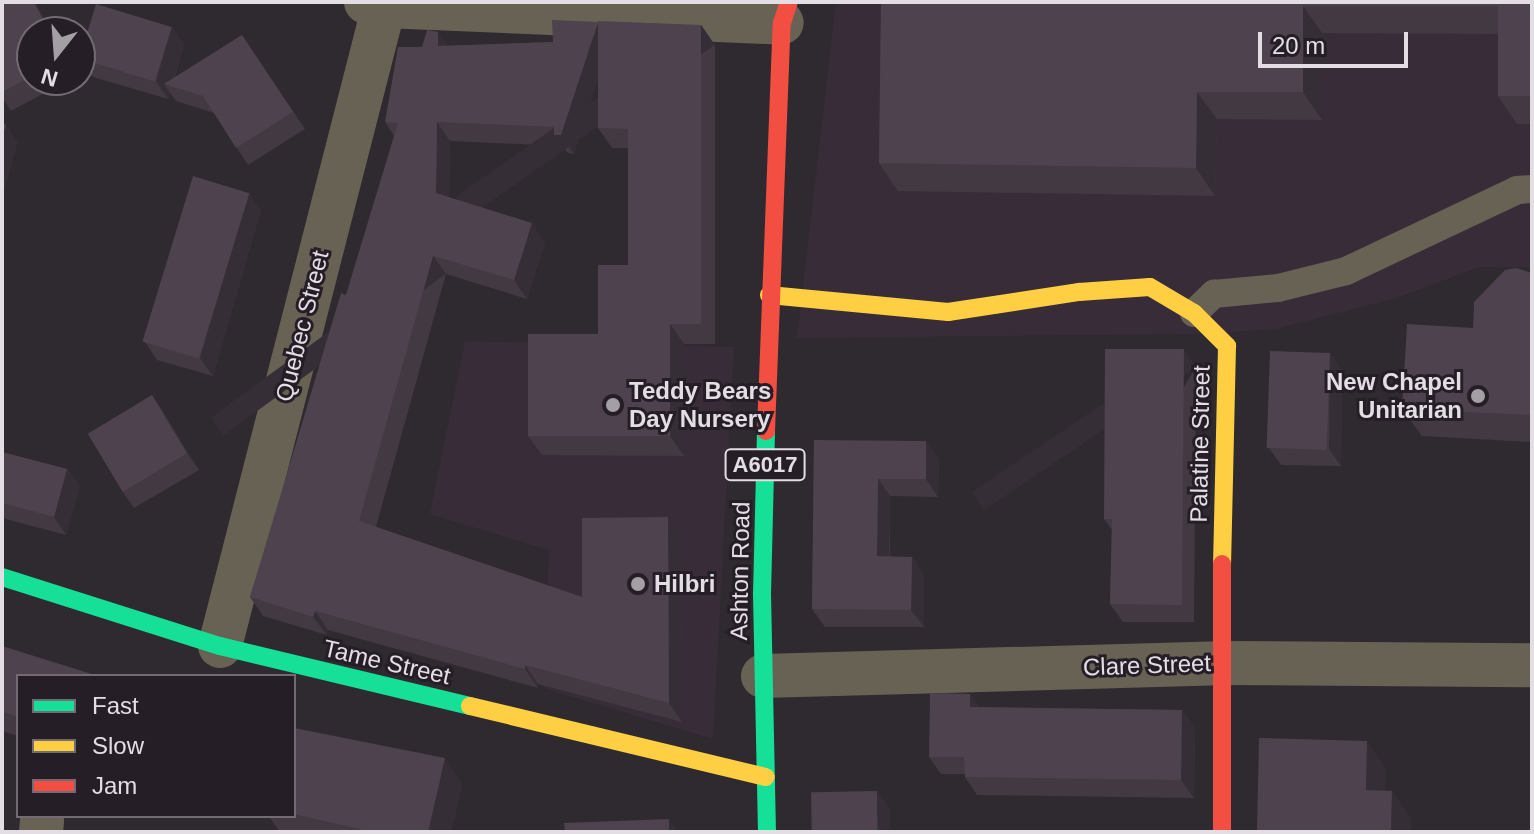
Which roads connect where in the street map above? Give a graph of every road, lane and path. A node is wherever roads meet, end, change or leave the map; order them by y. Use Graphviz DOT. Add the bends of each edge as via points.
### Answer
graph roads {
  1 [pos="375,4"];
  2 [pos="783,9"];
  3 [pos="1532,189"];
  4 [pos="769,295"];
  5 [pos="1194,313"];
  6 [pos="2,577"];
  7 [pos="220,646"];
  8 [pos="1219,663"];
  9 [pos="1532,665"];
  10 [pos="763,676"];
  11 [pos="766,777"];
  12 [pos="767,832"];
  13 [pos="1222,832"];
  1 -- 2 [label="street"];
  1 -- 7 [label="street, Quebec Street"];
  2 -- 4 [label="main road, Ashton Road / A6017"];
  3 -- 5 [label="lane" via="1517,190 1346,271 1278,288 1214,294"];
  4 -- 5 [label="main road, Palatine Street" via="948,312 1150,287"];
  4 -- 10 [label="main road, Ashton Road / A6017"];
  5 -- 8 [label="main road, Palatine Street" via="1227,346"];
  6 -- 7 [label="main road, Tame Street"];
  7 -- 11 [label="main road, Tame Street"];
  8 -- 9 [label="street, Clare Street"];
  8 -- 10 [label="street, Clare Street"];
  8 -- 13 [label="main road, Palatine Street"];
  10 -- 11 [label="main road, Ashton Road / A6017"];
  11 -- 12 [label="main road, Ashton Road / A6017"];
}
